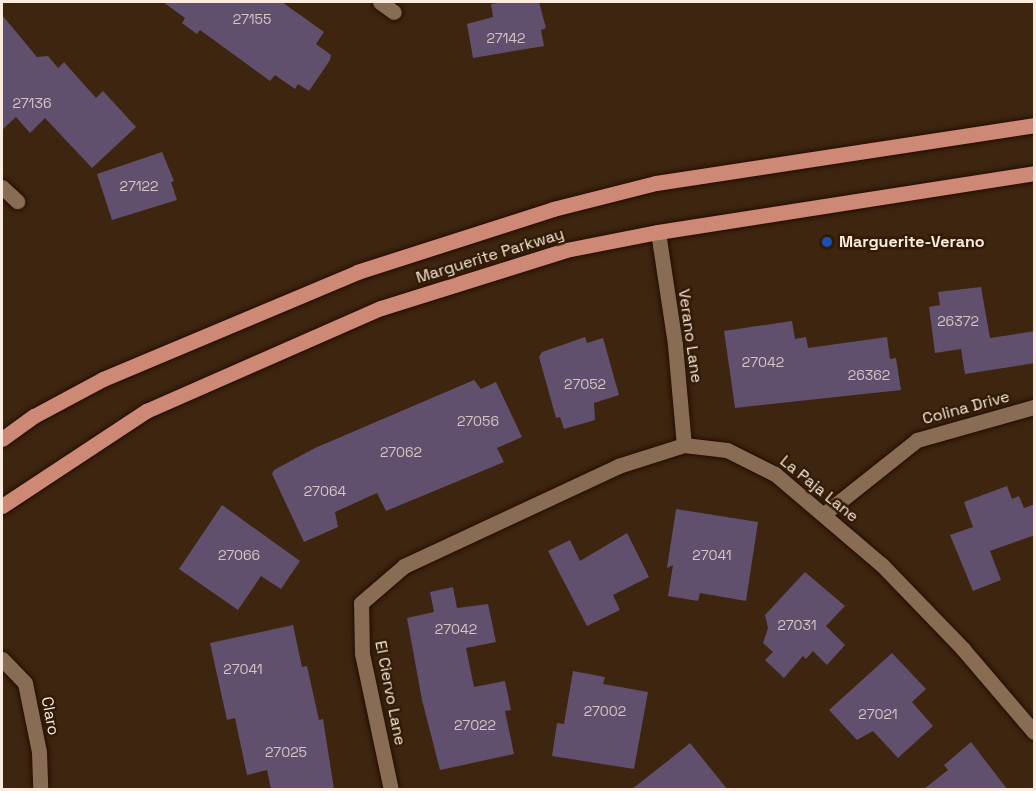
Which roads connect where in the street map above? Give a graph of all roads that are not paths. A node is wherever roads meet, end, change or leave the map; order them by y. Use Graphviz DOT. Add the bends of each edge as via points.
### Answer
graph roads {
  1 [pos="380,2"];
  2 [pos="393,12"];
  3 [pos="1035,125"];
  4 [pos="1035,173"];
  5 [pos="2,187"];
  6 [pos="17,201"];
  7 [pos="658,232"];
  8 [pos="1035,407"];
  9 [pos="2,439"];
  10 [pos="684,445"];
  11 [pos="2,506"];
  12 [pos="824,514"];
  13 [pos="362,603"];
  14 [pos="2,659"];
  15 [pos="1035,732"];
  16 [pos="40,789"];
  17 [pos="391,789"];
  1 -- 2 [label="street"];
  3 -- 9 [label="main road, Marguerite Parkway" via="656,183 553,209 357,272 104,379"];
  4 -- 7 [label="main road, Marguerite Parkway"];
  5 -- 6 [label="street"];
  7 -- 10 [label="street, Verano Lane" via="675,345"];
  7 -- 11 [label="main road, Marguerite Parkway" via="566,250 381,308 146,411"];
  8 -- 12 [label="street, Colina Drive" via="917,440"];
  10 -- 12 [label="street, La Paja Lane" via="727,450 765,469"];
  10 -- 13 [label="street, La Paja Lane" via="618,466 404,566"];
  12 -- 15 [label="street, La Paja Lane" via="882,566 963,649"];
  13 -- 17 [label="street, El Ciervo Lane" via="362,653"];
  14 -- 16 [label="street, Claro" via="25,683 39,752"];
}
